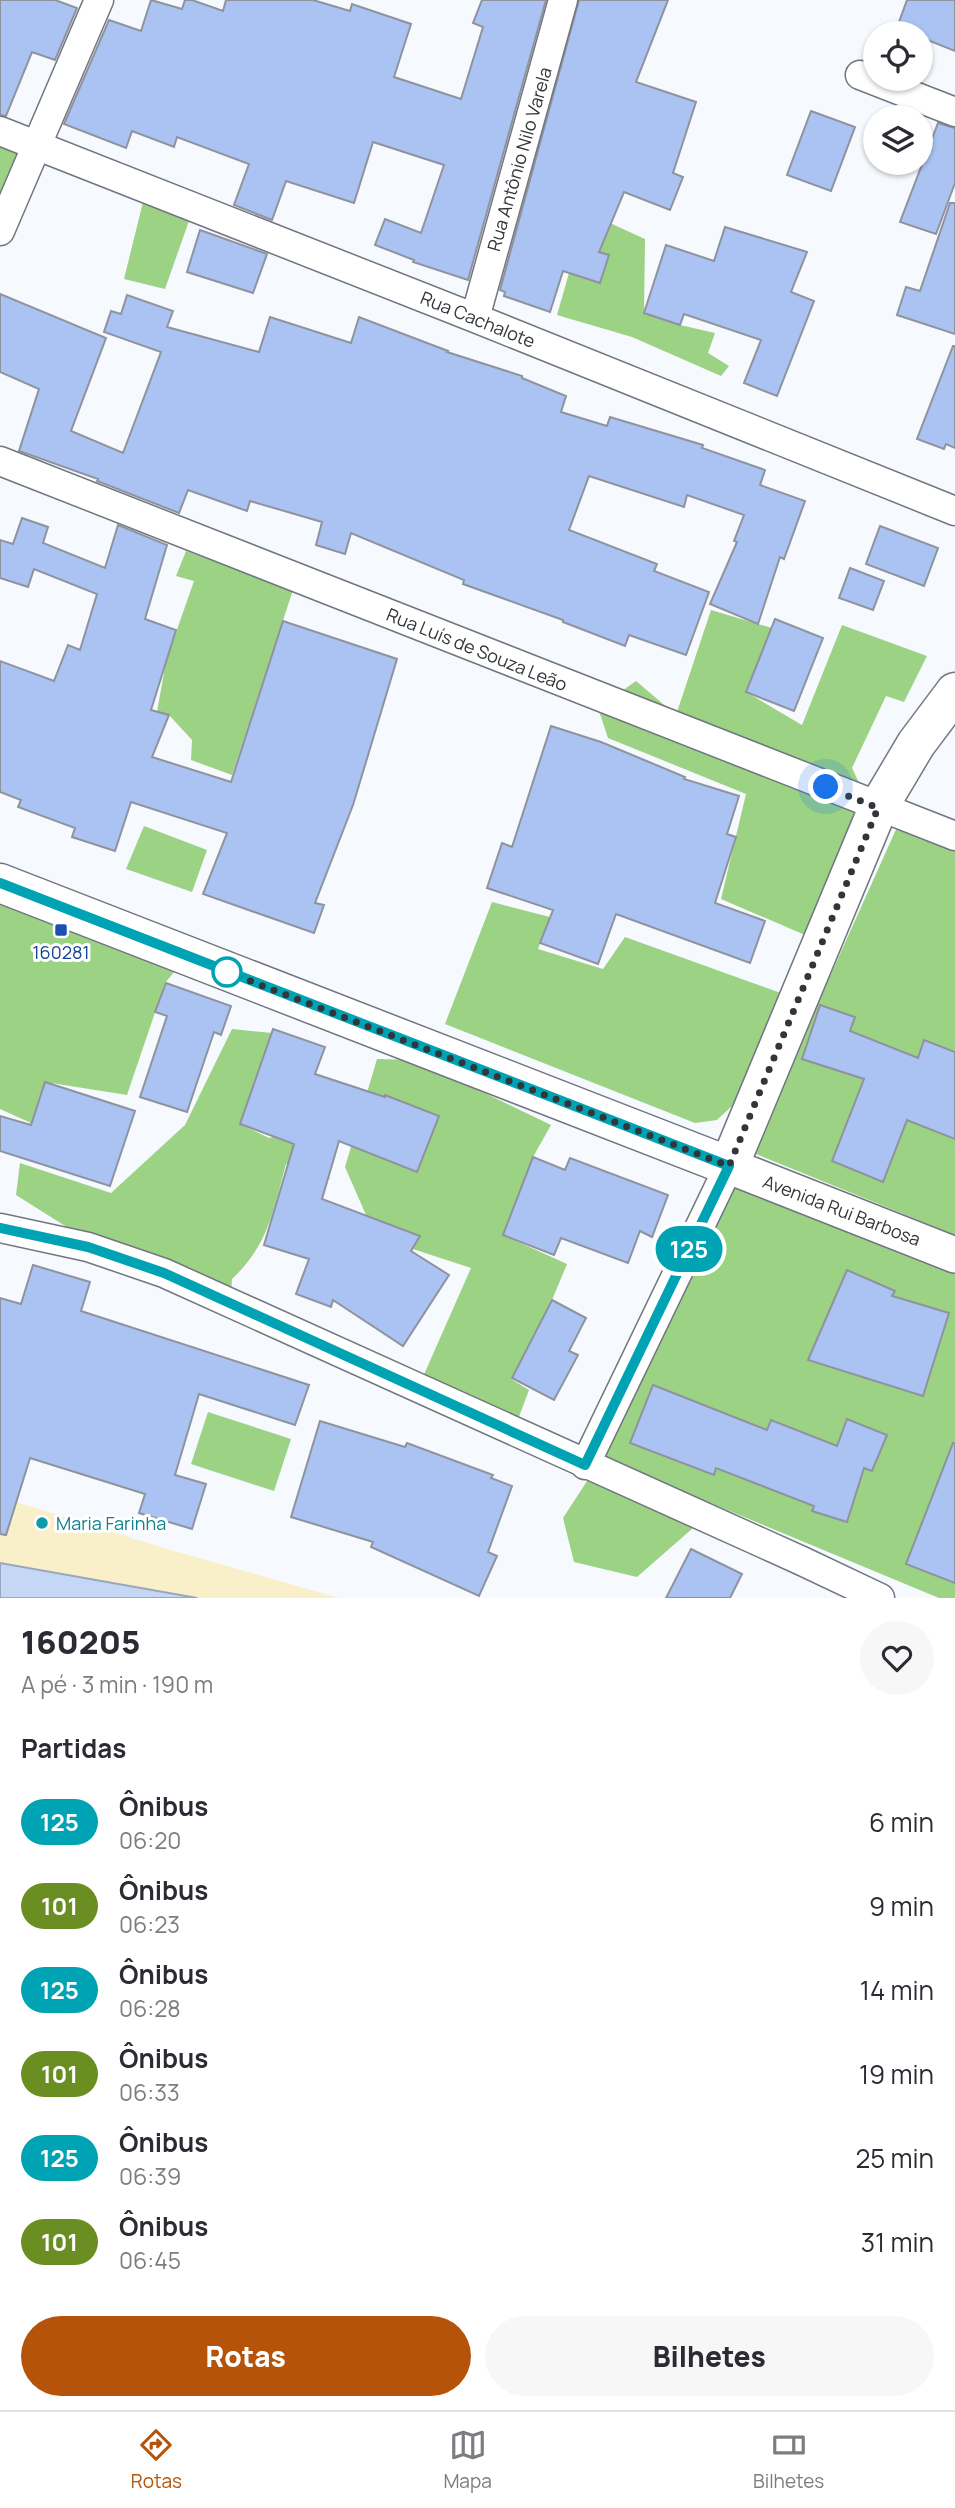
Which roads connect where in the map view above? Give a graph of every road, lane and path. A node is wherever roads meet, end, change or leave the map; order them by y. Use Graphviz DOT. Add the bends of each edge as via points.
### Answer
graph roads {
  1 [pos="99,0"];
  2 [pos="563,0"];
  3 [pos="860,75"];
  4 [pos="955,112"];
  5 [pos="0,131"];
  6 [pos="36,145"];
  7 [pos="0,232"];
  8 [pos="475,318"];
  9 [pos="0,461"];
  10 [pos="955,511"];
  11 [pos="955,692"];
  12 [pos="878,808"];
  13 [pos="955,836"];
  14 [pos="0,883"];
  15 [pos="729,1166"];
  16 [pos="0,1228"];
  17 [pos="955,1255"];
  18 [pos="585,1465"];
  19 [pos="880,1598"];
  1 -- 6 [label="street"];
  2 -- 8 [label="street, Rua Antônio Nilo Varela"];
  3 -- 4 [label="street"];
  5 -- 6 [label="street, Rua Cachalote"];
  6 -- 7 [label="street"];
  6 -- 8 [label="street, Rua Cachalote"];
  8 -- 10 [label="street, Rua Cachalote"];
  9 -- 12 [label="street, Rua Luís de Souza Leão"];
  11 -- 12 [label="main road" via="916,744"];
  12 -- 13 [label="street, Rua Luís de Souza Leão"];
  12 -- 15 [label="main road"];
  14 -- 15 [label="main road"];
  15 -- 17 [label="street, Avenida Rui Barbosa"];
  15 -- 18 [label="street"];
  16 -- 18 [label="street" via="88,1247 164,1273"];
  18 -- 19 [label="street"];
}
